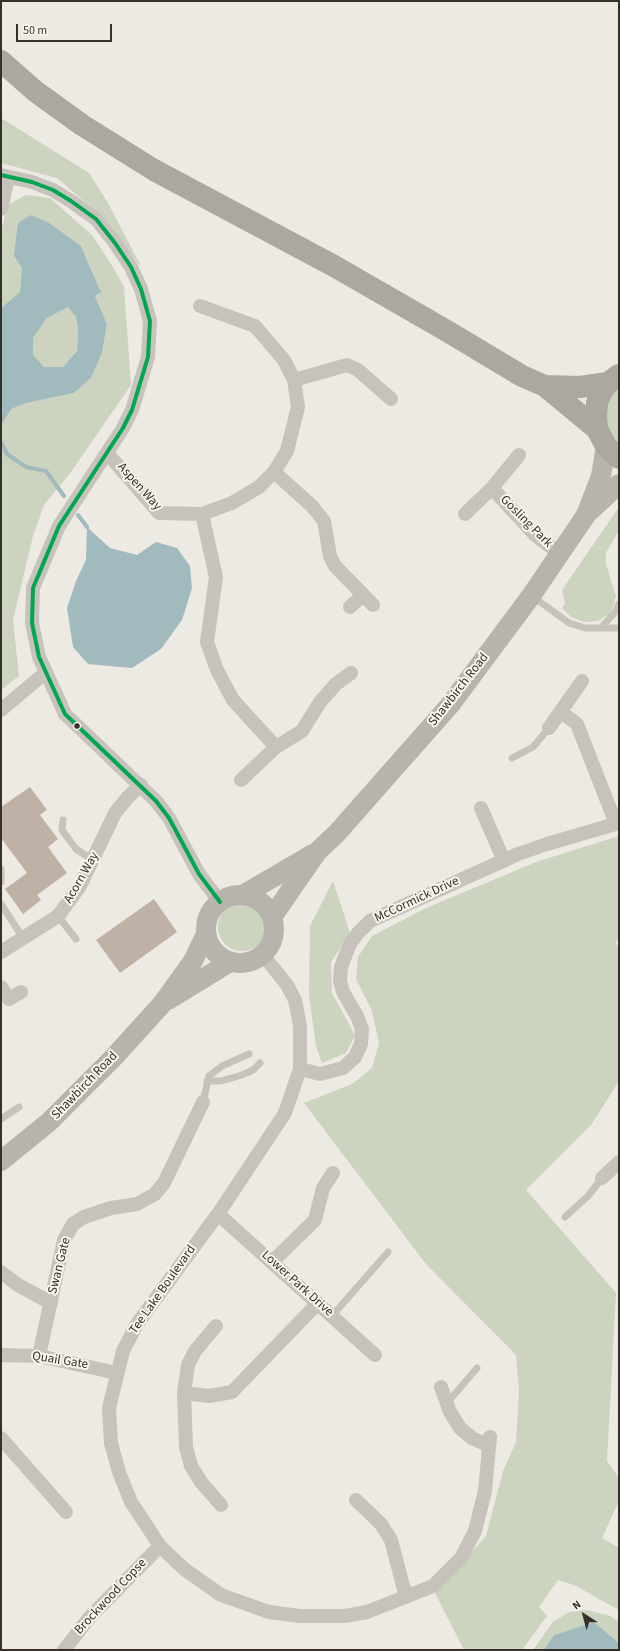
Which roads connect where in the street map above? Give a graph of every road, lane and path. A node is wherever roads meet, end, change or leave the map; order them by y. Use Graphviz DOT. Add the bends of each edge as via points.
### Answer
graph roads {
  1 [pos="1,61"];
  2 [pos="5,176"];
  3 [pos="1,209"];
  4 [pos="200,306"];
  5 [pos="614,379"];
  6 [pos="294,380"];
  7 [pos="545,386"];
  8 [pos="391,399"];
  9 [pos="608,444"];
  10 [pos="107,453"];
  11 [pos="519,455"];
  12 [pos="274,472"];
  13 [pos="619,484"];
  14 [pos="492,488"];
  15 [pos="202,514"];
  16 [pos="465,514"];
  17 [pos="586,515"];
  18 [pos="560,554"];
  19 [pos="363,595"];
  20 [pos="531,596"];
  21 [pos="619,604"];
  22 [pos="373,605"];
  23 [pos="350,607"];
  24 [pos="601,628"];
  25 [pos="619,628"];
  26 [pos="351,673"];
  27 [pos="46,674"];
  28 [pos="582,681"];
  29 [pos="1,710"];
  30 [pos="561,712"];
  31 [pos="549,728"];
  32 [pos="276,747"];
  33 [pos="512,758"];
  34 [pos="241,780"];
  35 [pos="141,785"];
  36 [pos="481,808"];
  37 [pos="63,820"];
  38 [pos="618,823"];
  39 [pos="317,852"];
  40 [pos="94,860"];
  41 [pos="504,861"];
  42 [pos="1,869"];
  43 [pos="1,882"];
  44 [pos="243,895"];
  45 [pos="220,902"];
  46 [pos="1,904"];
  47 [pos="58,916"];
  48 [pos="272,916"];
  49 [pos="206,934"];
  50 [pos="23,938"];
  51 [pos="76,938"];
  52 [pos="1,952"];
  53 [pos="263,955"];
  54 [pos="230,962"];
  55 [pos="1,987"];
  56 [pos="21,992"];
  57 [pos="162,1004"];
  58 [pos="249,1054"];
  59 [pos="260,1063"];
  60 [pos="300,1069"];
  61 [pos="207,1081"];
  62 [pos="203,1102"];
  63 [pos="19,1107"];
  64 [pos="1,1119"];
  65 [pos="1,1161"];
  66 [pos="619,1162"];
  67 [pos="333,1173"];
  68 [pos="602,1178"];
  69 [pos="218,1214"];
  70 [pos="565,1217"];
  71 [pos="388,1252"];
  72 [pos="272,1262"];
  73 [pos="1,1272"];
  74 [pos="51,1303"];
  75 [pos="318,1303"];
  76 [pos="332,1316"];
  77 [pos="216,1326"];
  78 [pos="1,1355"];
  79 [pos="375,1355"];
  80 [pos="39,1356"];
  81 [pos="477,1368"];
  82 [pos="118,1373"];
  83 [pos="441,1387"];
  84 [pos="184,1393"];
  85 [pos="446,1403"];
  86 [pos="2,1443"];
  87 [pos="356,1500"];
  88 [pos="221,1505"];
  89 [pos="66,1512"];
  90 [pos="160,1546"];
  91 [pos="406,1597"];
  92 [pos="64,1650"];
  1 -- 7 [label="main road" via="35,91 77,121 154,170 334,266 522,376"];
  2 -- 3 [label="street"];
  2 -- 10 [label="street" via="53,190 96,219 131,267 141,289 150,321 148,357 132,410"];
  4 -- 6 [label="street, Aspen Way" via="255,326 284,360"];
  5 -- 7 [label="main road" via="580,387"];
  5 -- 9 [label="main road" via="601,393 597,403 596,416"];
  6 -- 8 [label="street" via="347,365 358,370"];
  6 -- 12 [label="street, Aspen Way" via="298,407 287,450"];
  7 -- 9 [label="main road"];
  9 -- 17 [label="main road, Shawbirch Road" via="601,476"];
  10 -- 15 [label="street, Aspen Way" via="159,513"];
  10 -- 27 [label="street" via="59,526 32,588 32,623"];
  11 -- 14 [label="street, Gosling Park"];
  12 -- 15 [label="street, Aspen Way" via="259,487 232,503"];
  12 -- 19 [label="street" via="312,506 324,521 330,556 335,566"];
  13 -- 17 [label="main road, Shawbirch Road"];
  14 -- 16 [label="street, Gosling Park"];
  14 -- 18 [label="street, Gosling Park" via="535,535"];
  15 -- 32 [label="street" via="216,577 207,642 217,670 233,700"];
  17 -- 18 [label="main road, Shawbirch Road"];
  18 -- 20 [label="main road, Shawbirch Road"];
  19 -- 22 [label="street"];
  19 -- 23 [label="street"];
  20 -- 24 [label="lane" via="569,623 585,628"];
  20 -- 39 [label="main road, Shawbirch Road" via="450,705"];
  21 -- 24 [label="lane"];
  24 -- 25 [label="lane"];
  26 -- 32 [label="street" via="336,684 320,702 302,731"];
  27 -- 29 [label="street"];
  27 -- 35 [label="street" via="65,714"];
  28 -- 30 [label="street"];
  30 -- 31 [label="street"];
  30 -- 38 [label="street" via="577,724"];
  31 -- 33 [label="lane" via="533,747"];
  32 -- 34 [label="street"];
  35 -- 40 [label="street, Acorn Way" via="115,813"];
  35 -- 45 [label="street" via="169,818 198,874"];
  36 -- 41 [label="street"];
  37 -- 40 [label="lane" via="62,830 76,849"];
  38 -- 41 [label="street, McCormick Drive" via="548,844"];
  39 -- 44 [label="main road, Shawbirch Road"];
  39 -- 48 [label="main road, Shawbirch Road"];
  40 -- 47 [label="street, Acorn Way" via="80,886"];
  41 -- 60 [label="street, McCormick Drive" via="380,916 370,921 358,933 345,955 340,981 362,1029 361,1044 355,1058 343,1068 320,1074"];
  42 -- 43 [label="lane"];
  44 -- 45 [label="main road"];
  44 -- 48 [label="main road" via="261,902"];
  45 -- 49 [label="main road" via="209,916"];
  46 -- 50 [label="lane"];
  47 -- 50 [label="street, Acorn Way"];
  47 -- 51 [label="lane"];
  48 -- 53 [label="main road" via="273,937"];
  49 -- 54 [label="main road" via="214,952"];
  49 -- 57 [label="main road, Shawbirch Road" via="193,961"];
  50 -- 52 [label="street, Acorn Way"];
  53 -- 54 [label="main road" via="248,962"];
  53 -- 60 [label="street, Tee Lake Boulevard" via="287,985 295,1000 300,1026"];
  54 -- 57 [label="main road, Shawbirch Road"];
  55 -- 56 [label="street" via="9,999"];
  57 -- 65 [label="main road, Shawbirch Road" via="82,1090 49,1122"];
  58 -- 61 [label="lane" via="222,1066 209,1076"];
  59 -- 61 [label="lane" via="242,1075 222,1081"];
  60 -- 69 [label="street, Tee Lake Boulevard" via="285,1113"];
  61 -- 62 [label="lane"];
  62 -- 74 [label="street, Swan Gate" via="164,1183 156,1194 137,1204 111,1208 73,1224 64,1240"];
  63 -- 64 [label="lane"];
  66 -- 68 [label="street"];
  67 -- 72 [label="street" via="323,1188 314,1220"];
  68 -- 70 [label="lane" via="588,1196"];
  69 -- 72 [label="street, Lower Park Drive"];
  69 -- 82 [label="street, Tee Lake Boulevard" via="137,1324 123,1351"];
  71 -- 76 [label="lane"];
  72 -- 75 [label="street, Lower Park Drive"];
  73 -- 74 [label="street" via="18,1285"];
  74 -- 80 [label="street, Swan Gate"];
  75 -- 76 [label="street, Lower Park Drive"];
  75 -- 84 [label="street" via="232,1392 209,1396"];
  76 -- 79 [label="street, Lower Park Drive"];
  77 -- 84 [label="street" via="195,1351 188,1365"];
  78 -- 80 [label="street, Quail Gate"];
  80 -- 82 [label="street, Quail Gate"];
  81 -- 85 [label="lane"];
  82 -- 90 [label="street, Tee Lake Boulevard" via="109,1408 111,1443 131,1502"];
  83 -- 85 [label="street"];
  84 -- 88 [label="street" via="186,1447 191,1466"];
  85 -- 91 [label="street, Tee Lake Boulevard" via="460,1428 472,1438 490,1442 485,1491 475,1532 461,1558 433,1586"];
  86 -- 89 [label="street"];
  87 -- 91 [label="street" via="381,1524 392,1540"];
  90 -- 91 [label="street, Tee Lake Boulevard" via="184,1570 221,1595 269,1612 300,1616 345,1616 368,1612"];
  90 -- 92 [label="street, Brockwood Copse" via="89,1618"];
}
